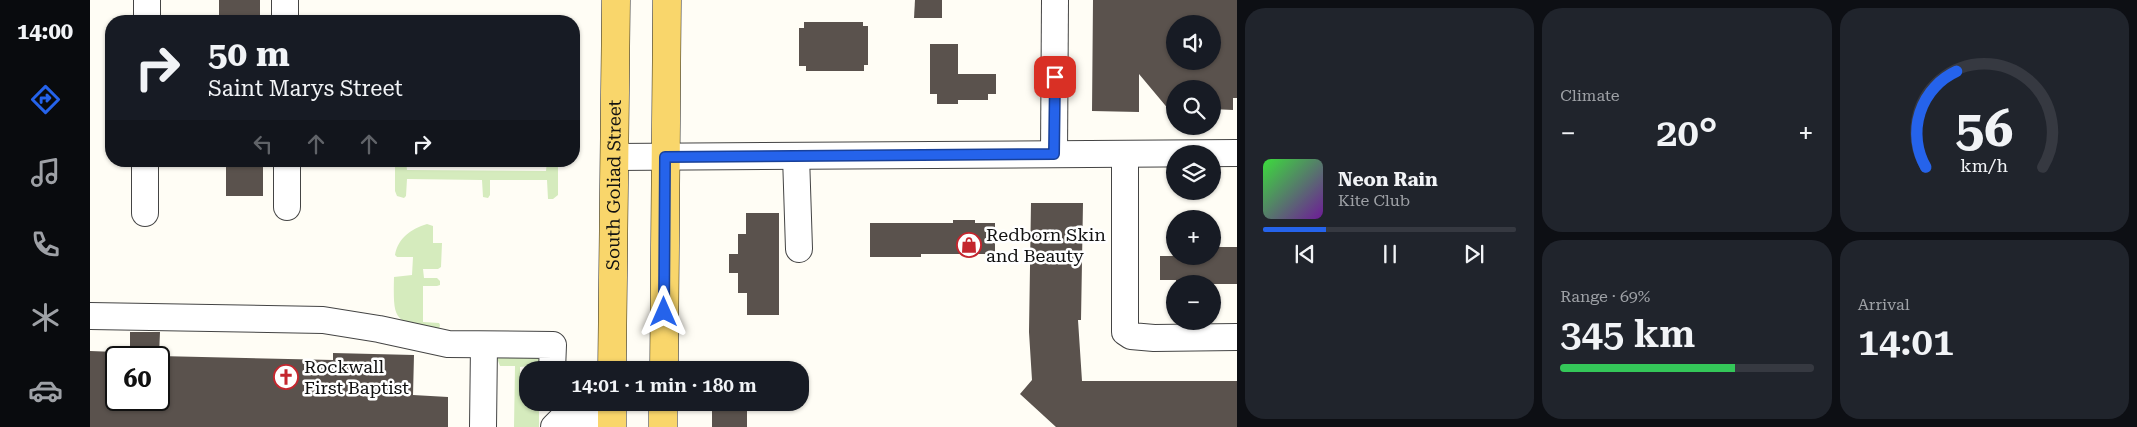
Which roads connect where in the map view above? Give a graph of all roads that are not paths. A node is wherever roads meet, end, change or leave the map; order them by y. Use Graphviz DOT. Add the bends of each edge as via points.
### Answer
graph roads {
  1 [pos="147,0"];
  2 [pos="285,0"];
  3 [pos="616,0"];
  4 [pos="667,0"];
  5 [pos="1055,0"];
  6 [pos="147,15"];
  7 [pos="285,15"];
  8 [pos="1237,153"];
  9 [pos="1054,154"];
  10 [pos="1125,154"];
  11 [pos="796,156"];
  12 [pos="614,157"];
  13 [pos="665,157"];
  14 [pos="145,167"];
  15 [pos="287,167"];
  16 [pos="287,207"];
  17 [pos="145,212"];
  18 [pos="799,249"];
  19 [pos="90,316"];
  20 [pos="1237,337"];
  21 [pos="484,345"];
  22 [pos="552,361"];
  23 [pos="612,361"];
  24 [pos="664,361"];
  25 [pos="552,411"];
  26 [pos="663,411"];
  27 [pos="612,416"];
  28 [pos="484,427"];
  29 [pos="552,427"];
  30 [pos="663,427"];
  1 -- 6 [label="street"];
  2 -- 7 [label="street"];
  3 -- 12 [label="main road, South Goliad Street"];
  4 -- 13 [label="main road"];
  5 -- 9 [label="street"];
  8 -- 10 [label="street"];
  9 -- 10 [label="street"];
  9 -- 11 [label="street"];
  10 -- 20 [label="street" via="1125,332 1131,336 1154,338"];
  11 -- 13 [label="street"];
  11 -- 18 [label="street"];
  12 -- 13 [label="street"];
  12 -- 23 [label="main road, South Goliad Street"];
  13 -- 24 [label="main road"];
  14 -- 17 [label="street"];
  15 -- 16 [label="street"];
  19 -- 21 [label="street" via="323,320 448,344"];
  21 -- 22 [label="street" via="553,345"];
  21 -- 28 [label="street"];
  25 -- 29 [label="street"];
  26 -- 30 [label="main road"];
  27 -- 29 [label="street" via="564,417"];
}
